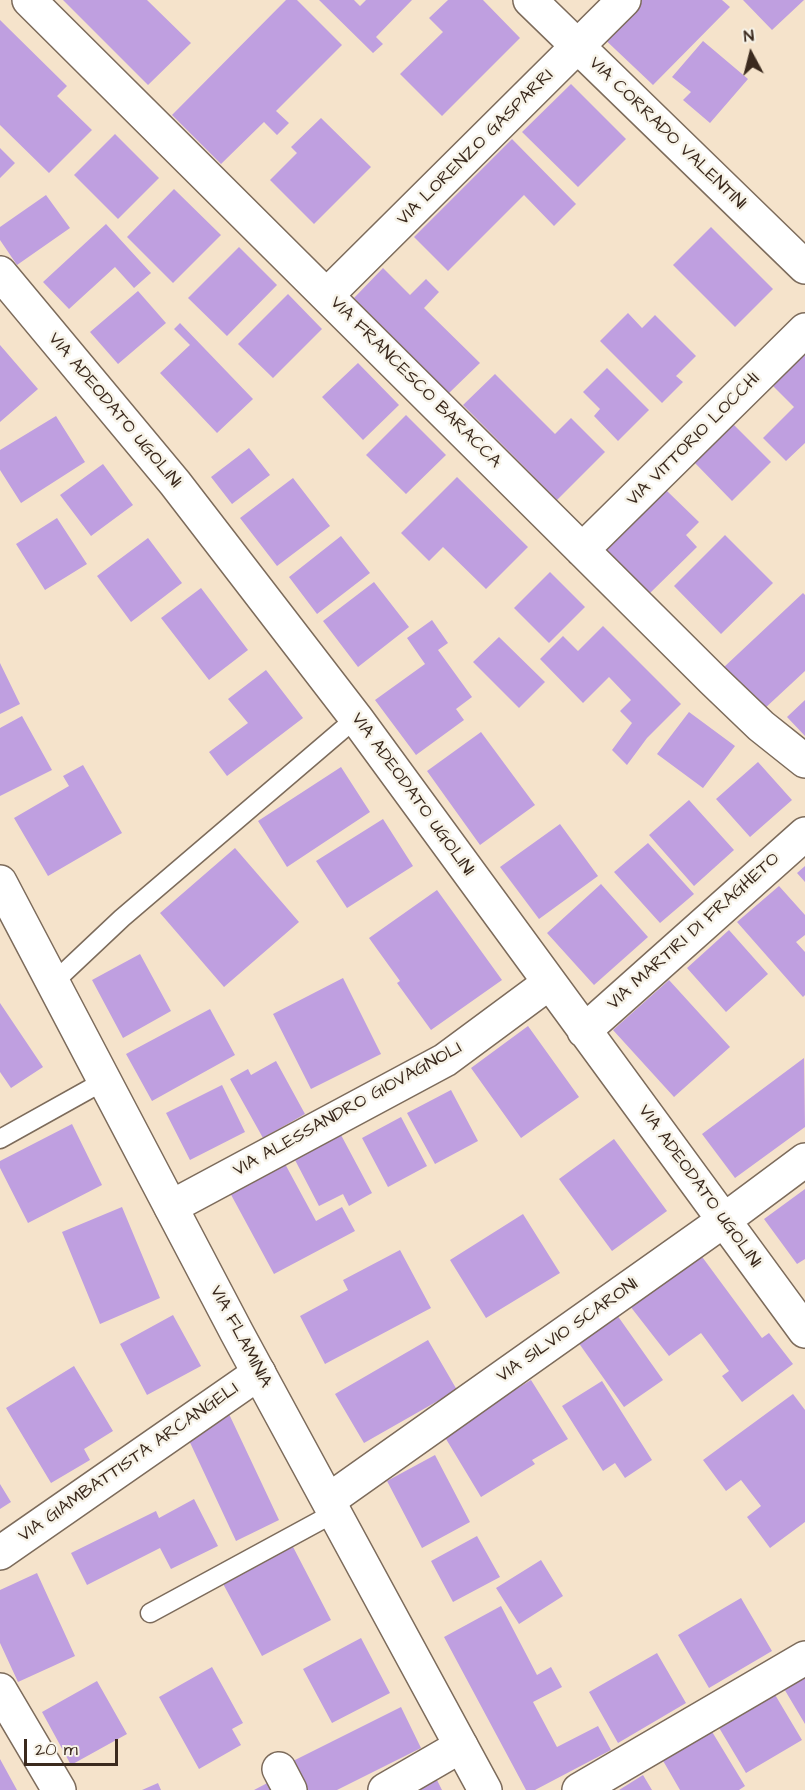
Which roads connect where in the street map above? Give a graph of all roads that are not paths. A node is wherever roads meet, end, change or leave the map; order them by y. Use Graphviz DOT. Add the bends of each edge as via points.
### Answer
graph roads {
  1 [pos="29,0"];
  2 [pos="531,0"];
  3 [pos="624,0"];
  4 [pos="578,47"];
  5 [pos="805,267"];
  6 [pos="0,273"];
  7 [pos="327,295"];
  8 [pos="805,330"];
  9 [pos="582,550"];
  10 [pos="356,718"];
  11 [pos="805,761"];
  12 [pos="805,834"];
  13 [pos="0,882"];
  14 [pos="53,983"];
  15 [pos="549,983"];
  16 [pos="584,1031"];
  17 [pos="104,1081"];
  18 [pos="0,1139"];
  19 [pos="805,1160"];
  20 [pos="171,1207"];
  21 [pos="723,1221"];
  22 [pos="805,1331"];
  23 [pos="259,1373"];
  24 [pos="332,1506"];
  25 [pos="0,1553"];
  26 [pos="150,1613"];
  27 [pos="805,1658"];
  28 [pos="0,1690"];
  29 [pos="461,1746"];
  30 [pos="59,1790"];
  31 [pos="385,1790"];
  32 [pos="485,1790"];
  33 [pos="579,1790"];
  1 -- 7 [label="street, VIA FRANCESCO BARACCA"];
  2 -- 4 [label="street, VIA CORRADO VALENTINI"];
  3 -- 4 [label="street, VIA LORENZO GASPARRI"];
  4 -- 5 [label="street, VIA CORRADO VALENTINI"];
  4 -- 7 [label="street, VIA LORENZO GASPARRI"];
  6 -- 10 [label="street, VIA ADEODATO UGOLINI" via="175,483"];
  7 -- 9 [label="street, VIA FRANCESCO BARACCA"];
  8 -- 9 [label="street, VIA VITTORIO LOCCHI"];
  9 -- 11 [label="street, VIA FRANCESCO BARACCA" via="745,711"];
  10 -- 14 [label="lane" via="122,918"];
  10 -- 15 [label="street, VIA ADEODATO UGOLINI"];
  12 -- 16 [label="street, VIA MARTIRI DI FRAGHETO"];
  13 -- 14 [label="street, VIA FLAMINIA"];
  14 -- 17 [label="street, VIA FLAMINIA"];
  15 -- 16 [label="street, VIA ADEODATO UGOLINI"];
  15 -- 20 [label="street, VIA ALESSANDRO GIOVAGNOLI" via="445,1060"];
  16 -- 21 [label="street, VIA ADEODATO UGOLINI"];
  17 -- 18 [label="lane"];
  17 -- 20 [label="street, VIA FLAMINIA"];
  19 -- 21 [label="street, VIA SILVIO SCARONI"];
  20 -- 23 [label="street, VIA FLAMINIA"];
  21 -- 22 [label="street, VIA ADEODATO UGOLINI"];
  21 -- 24 [label="street, VIA SILVIO SCARONI"];
  23 -- 24 [label="street, VIA FLAMINIA"];
  23 -- 25 [label="street, VIA GIAMBATTISTA ARCANGELI"];
  24 -- 26 [label="lane"];
  24 -- 29 [label="street, VIA FLAMINIA"];
  27 -- 33 [label="street"];
  28 -- 30 [label="street"];
  29 -- 31 [label="street"];
  29 -- 32 [label="street, VIA FLAMINIA"];
}
